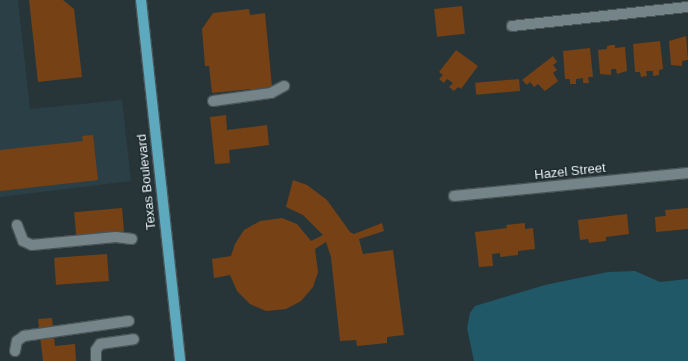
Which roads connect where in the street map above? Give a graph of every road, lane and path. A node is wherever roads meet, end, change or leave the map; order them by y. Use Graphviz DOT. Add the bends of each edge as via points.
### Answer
graph roads {
  1 [pos="140,0"];
  2 [pos="688,7"];
  3 [pos="512,26"];
  4 [pos="284,86"];
  5 [pos="213,101"];
  6 [pos="688,173"];
  7 [pos="454,196"];
  8 [pos="17,225"];
  9 [pos="132,239"];
  10 [pos="129,321"];
  11 [pos="134,339"];
  12 [pos="15,351"];
  13 [pos="96,359"];
  14 [pos="180,361"];
  1 -- 14 [label="main road, Texas Boulevard"];
  2 -- 3 [label="street"];
  4 -- 5 [label="street" via="271,93"];
  6 -- 7 [label="street, Hazel Street"];
  8 -- 9 [label="street" via="23,241 32,245 116,237"];
  10 -- 12 [label="street" via="24,336 17,341"];
  11 -- 13 [label="street" via="100,344 96,350"];
}
